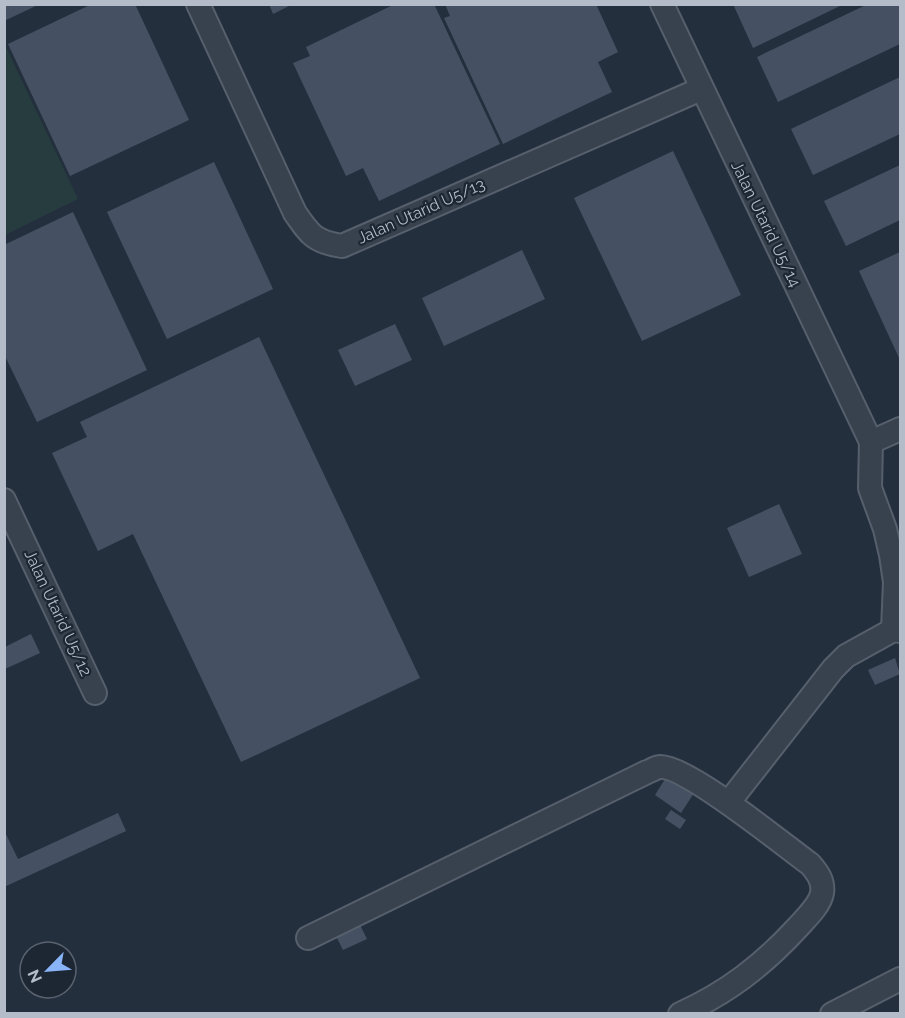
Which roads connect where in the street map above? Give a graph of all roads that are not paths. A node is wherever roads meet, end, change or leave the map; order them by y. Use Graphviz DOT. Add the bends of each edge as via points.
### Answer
graph roads {
  1 [pos="198,4"];
  2 [pos="662,4"];
  3 [pos="701,89"];
  4 [pos="900,429"];
  5 [pos="871,442"];
  6 [pos="4,500"];
  7 [pos="897,631"];
  8 [pos="95,693"];
  9 [pos="729,802"];
  10 [pos="308,938"];
  11 [pos="900,979"];
  12 [pos="680,1014"];
  13 [pos="832,1014"];
  1 -- 3 [label="street, Jalan Utarid U5/13" via="295,213 309,234 324,243 342,246"];
  2 -- 3 [label="street, Jalan Utarid U5/14"];
  3 -- 5 [label="street, Jalan Utarid U5/14"];
  4 -- 5 [label="street"];
  5 -- 7 [label="street" via="870,488 891,555"];
  6 -- 8 [label="street, Jalan Utarid U5/12"];
  7 -- 9 [label="street" via="846,656 833,669"];
  9 -- 10 [label="street" via="672,769 660,767"];
  9 -- 12 [label="street" via="810,864 820,879 822,895 776,950 747,975 729,989"];
  11 -- 13 [label="street"];
}
